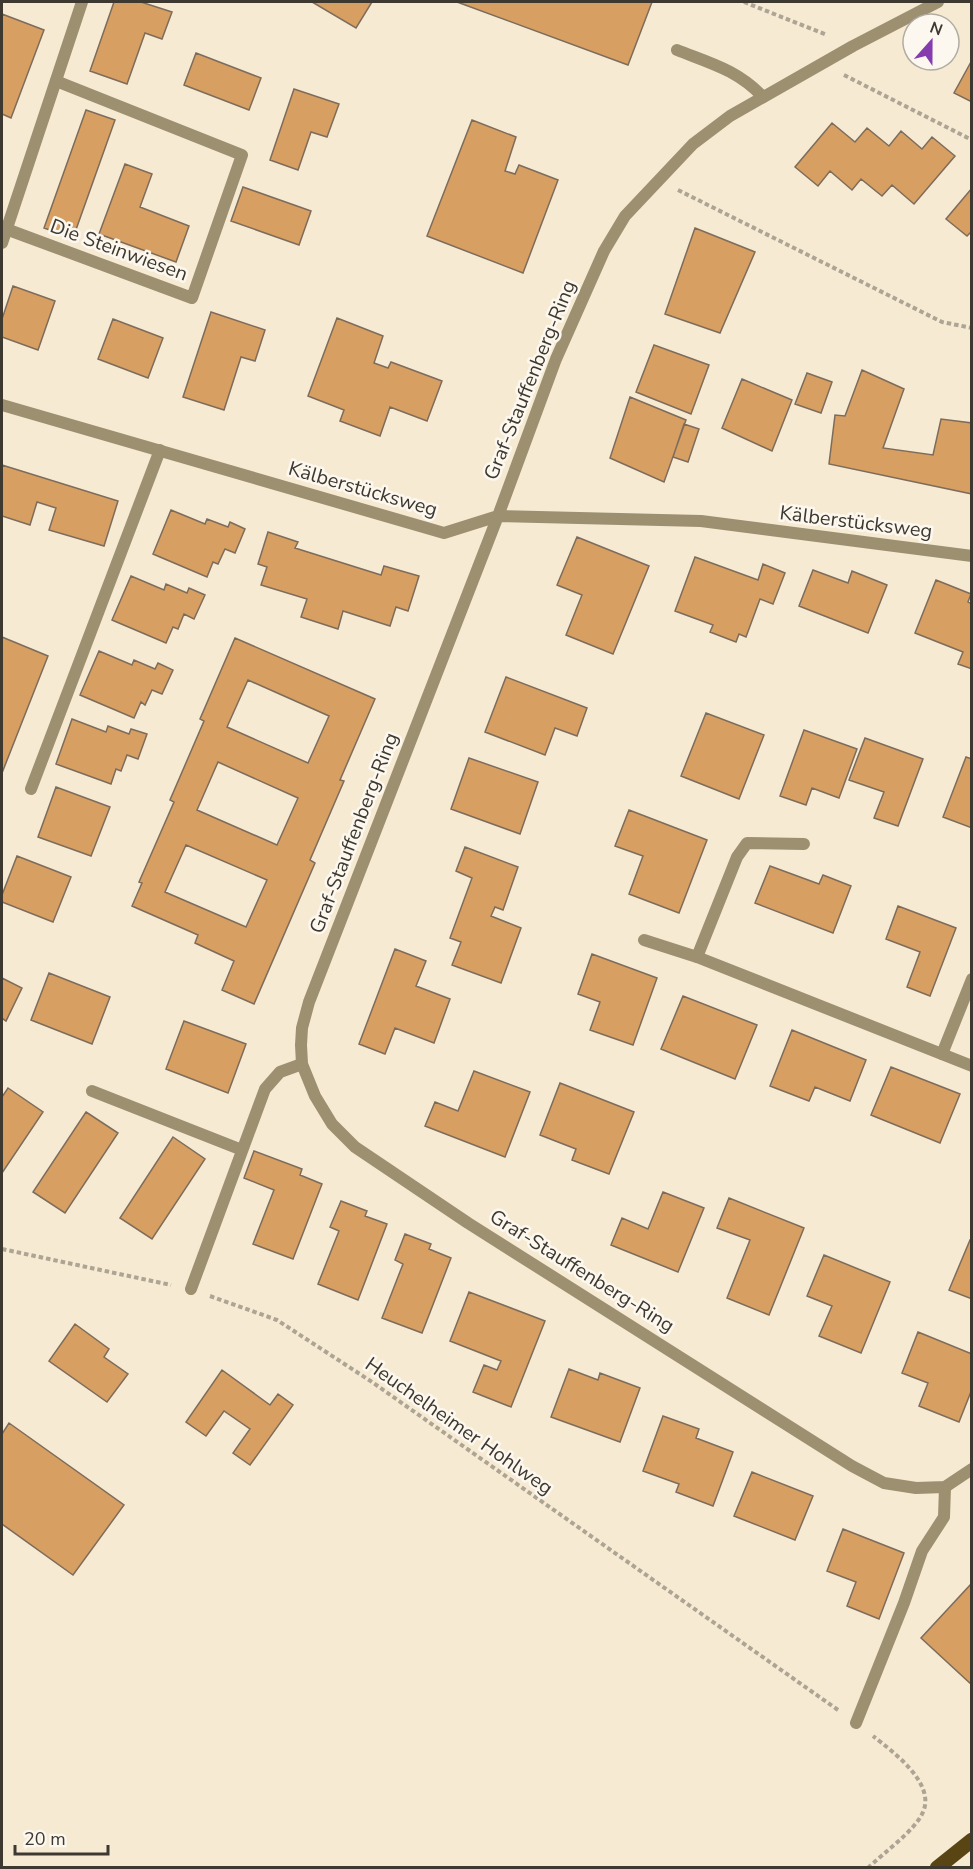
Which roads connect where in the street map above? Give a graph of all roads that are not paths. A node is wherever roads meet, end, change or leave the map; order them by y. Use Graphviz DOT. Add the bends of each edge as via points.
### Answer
graph roads {
  1 [pos="82,2"];
  2 [pos="938,2"];
  3 [pos="677,50"];
  4 [pos="56,81"];
  5 [pos="763,97"];
  6 [pos="6,229"];
  7 [pos="2,243"];
  8 [pos="2,405"];
  9 [pos="160,450"];
  10 [pos="498,516"];
  11 [pos="972,556"];
  12 [pos="31,789"];
  13 [pos="804,844"];
  14 [pos="644,940"];
  15 [pos="697,957"];
  16 [pos="972,979"];
  17 [pos="942,1054"];
  18 [pos="302,1064"];
  19 [pos="972,1066"];
  20 [pos="92,1091"];
  21 [pos="242,1150"];
  22 [pos="191,1289"];
  23 [pos="972,1468"];
  24 [pos="945,1487"];
  25 [pos="856,1723"];
  26 [pos="972,1840"];
  27 [pos="937,1868"];
  1 -- 4 [label="street"];
  2 -- 5 [label="street, Graf-Stauffenberg-Ring"];
  3 -- 5 [label="street" via="734,73"];
  4 -- 6 [label="street"];
  4 -- 6 [label="street, Die Steinwiesen" via="242,155 192,298"];
  5 -- 10 [label="street, Graf-Stauffenberg-Ring" via="693,144 625,216 604,251 556,359"];
  6 -- 7 [label="street"];
  8 -- 9 [label="street, Kälberstücksweg"];
  9 -- 10 [label="street, Kälberstücksweg" via="444,533"];
  9 -- 12 [label="street"];
  10 -- 11 [label="street, Kälberstücksweg" via="700,521"];
  10 -- 18 [label="street, Graf-Stauffenberg-Ring" via="309,1002 302,1028"];
  13 -- 15 [label="street" via="747,843 737,857"];
  14 -- 15 [label="street"];
  15 -- 17 [label="street"];
  16 -- 17 [label="street"];
  17 -- 19 [label="street"];
  18 -- 21 [label="street" via="280,1072 265,1089"];
  18 -- 24 [label="street, Graf-Stauffenberg-Ring" via="315,1096 333,1124 356,1148 432,1199 852,1466 884,1483"];
  20 -- 21 [label="street"];
  21 -- 22 [label="street"];
  23 -- 24 [label="street"];
  24 -- 25 [label="street" via="944,1517 922,1551"];
  26 -- 27 [label="main road"];
}
